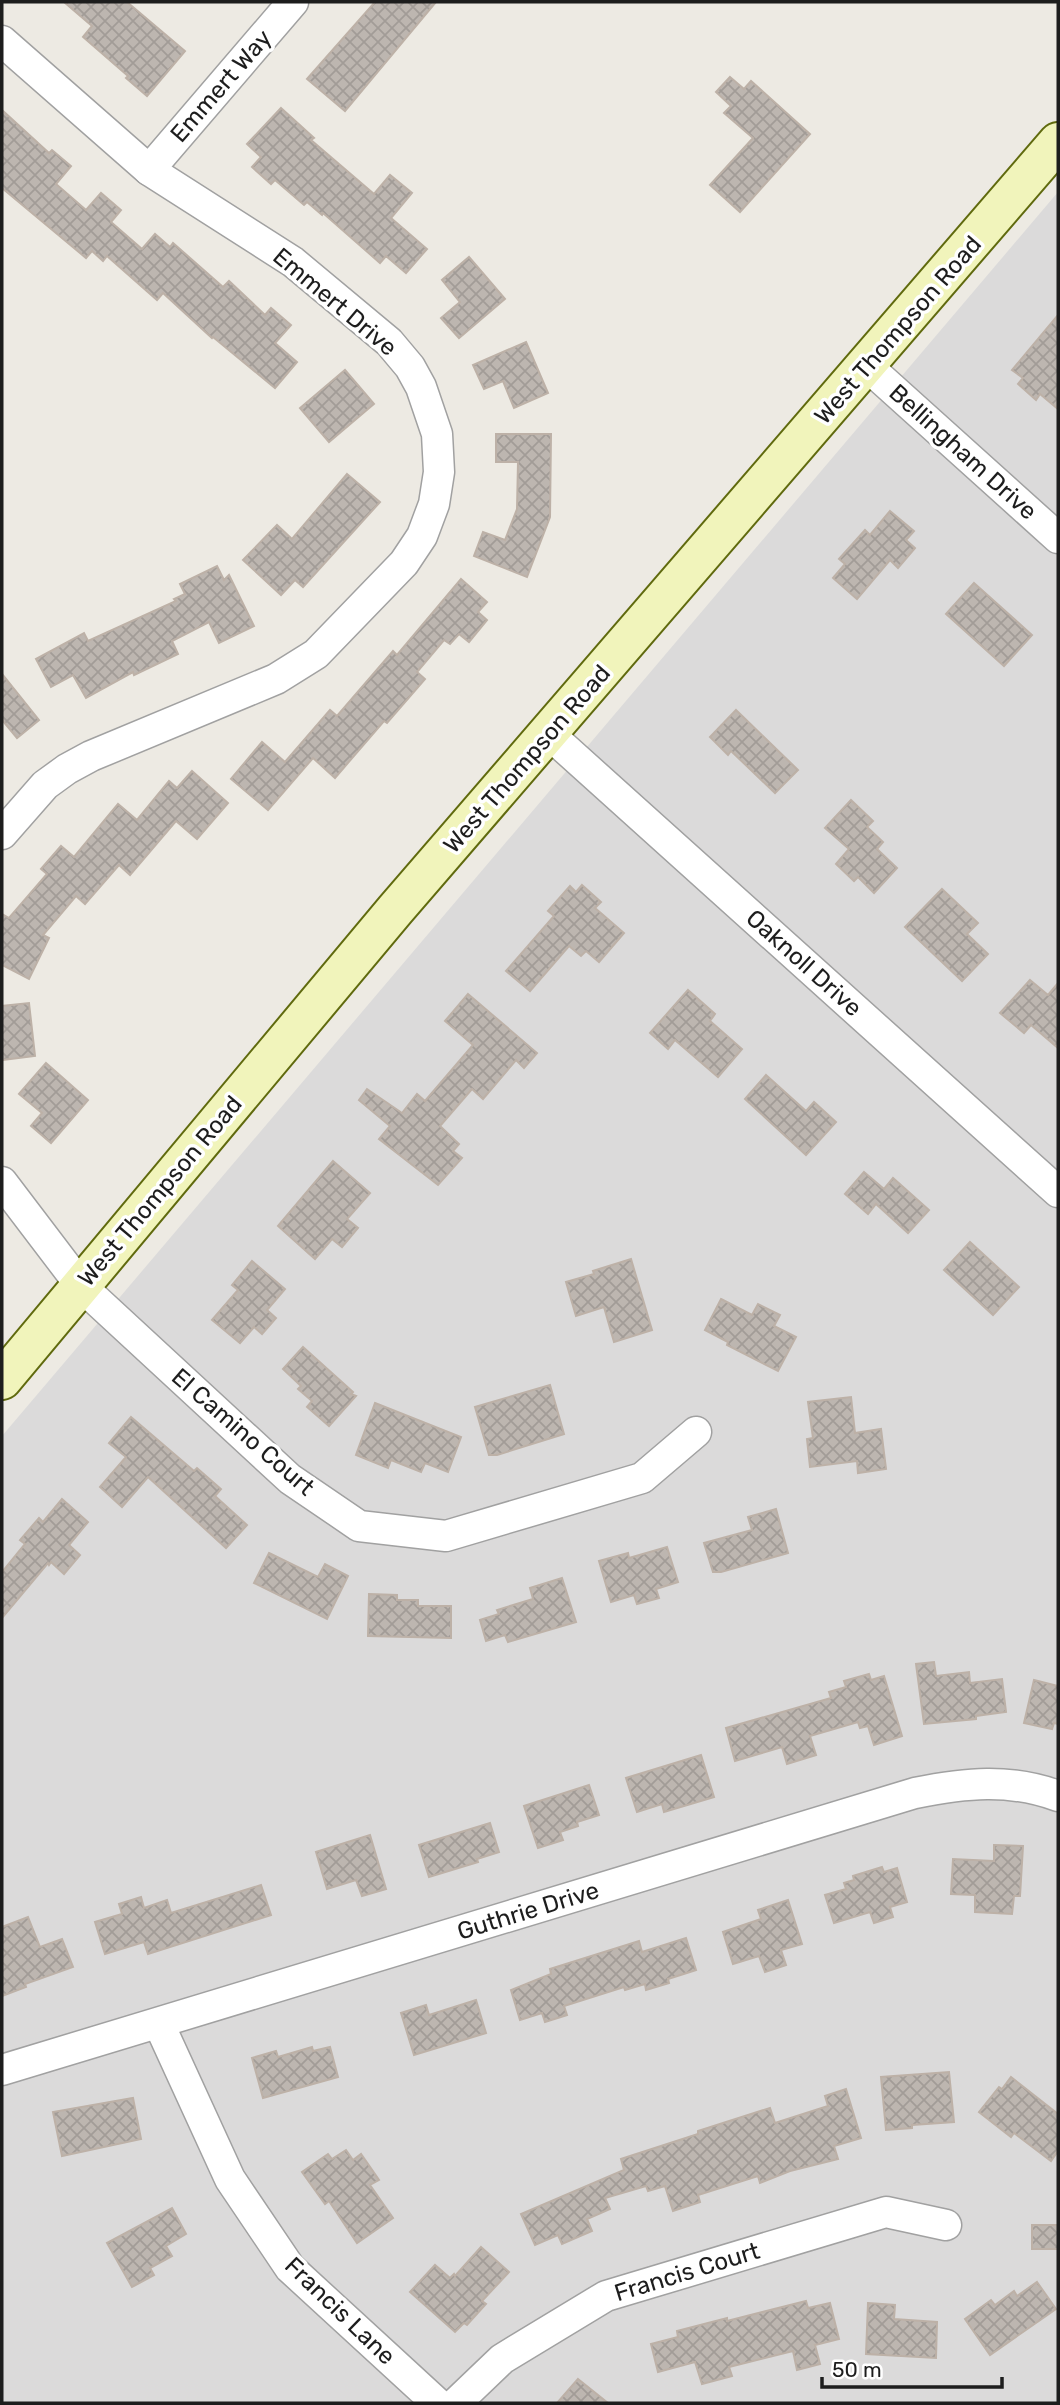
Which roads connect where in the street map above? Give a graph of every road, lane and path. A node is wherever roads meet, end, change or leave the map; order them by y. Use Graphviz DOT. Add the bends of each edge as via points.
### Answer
graph roads {
  1 [pos="293,2"];
  2 [pos="2,41"];
  3 [pos="1058,142"];
  4 [pos="149,170"];
  5 [pos="867,366"];
  6 [pos="1058,538"];
  7 [pos="549,734"];
  8 [pos="2,834"];
  9 [pos="2,1182"];
  10 [pos="1058,1192"];
  11 [pos="80,1286"];
  12 [pos="2,1380"];
  13 [pos="696,1432"];
  14 [pos="1058,1796"];
  15 [pos="159,2024"];
  16 [pos="2,2070"];
  17 [pos="946,2225"];
  18 [pos="437,2403"];
  19 [pos="456,2403"];
  1 -- 4 [label="street, Emmert Way"];
  2 -- 4 [label="street, Emmert Drive"];
  3 -- 5 [label="main road, West Thompson Road"];
  4 -- 8 [label="street, Emmert Drive" via="293,262 400,354 421,387 435,423 439,461 434,504 422,536 404,563 316,654 276,679 67,769 45,785"];
  5 -- 6 [label="street, Bellingham Drive"];
  5 -- 7 [label="main road, West Thompson Road"];
  7 -- 10 [label="street, Oaknoll Drive"];
  7 -- 11 [label="main road, West Thompson Road"];
  9 -- 11 [label="street"];
  11 -- 12 [label="main road, West Thompson Road"];
  11 -- 13 [label="street, El Camino Court" via="290,1479 359,1526 446,1536 642,1478"];
  14 -- 15 [label="street, Guthrie Drive" via="1028,1787 982,1783 915,1793"];
  15 -- 16 [label="street, Guthrie Drive"];
  15 -- 18 [label="street, Francis Lane" via="230,2179 290,2268"];
  17 -- 19 [label="street, Francis Court" via="887,2212 606,2296 502,2359"];
}
